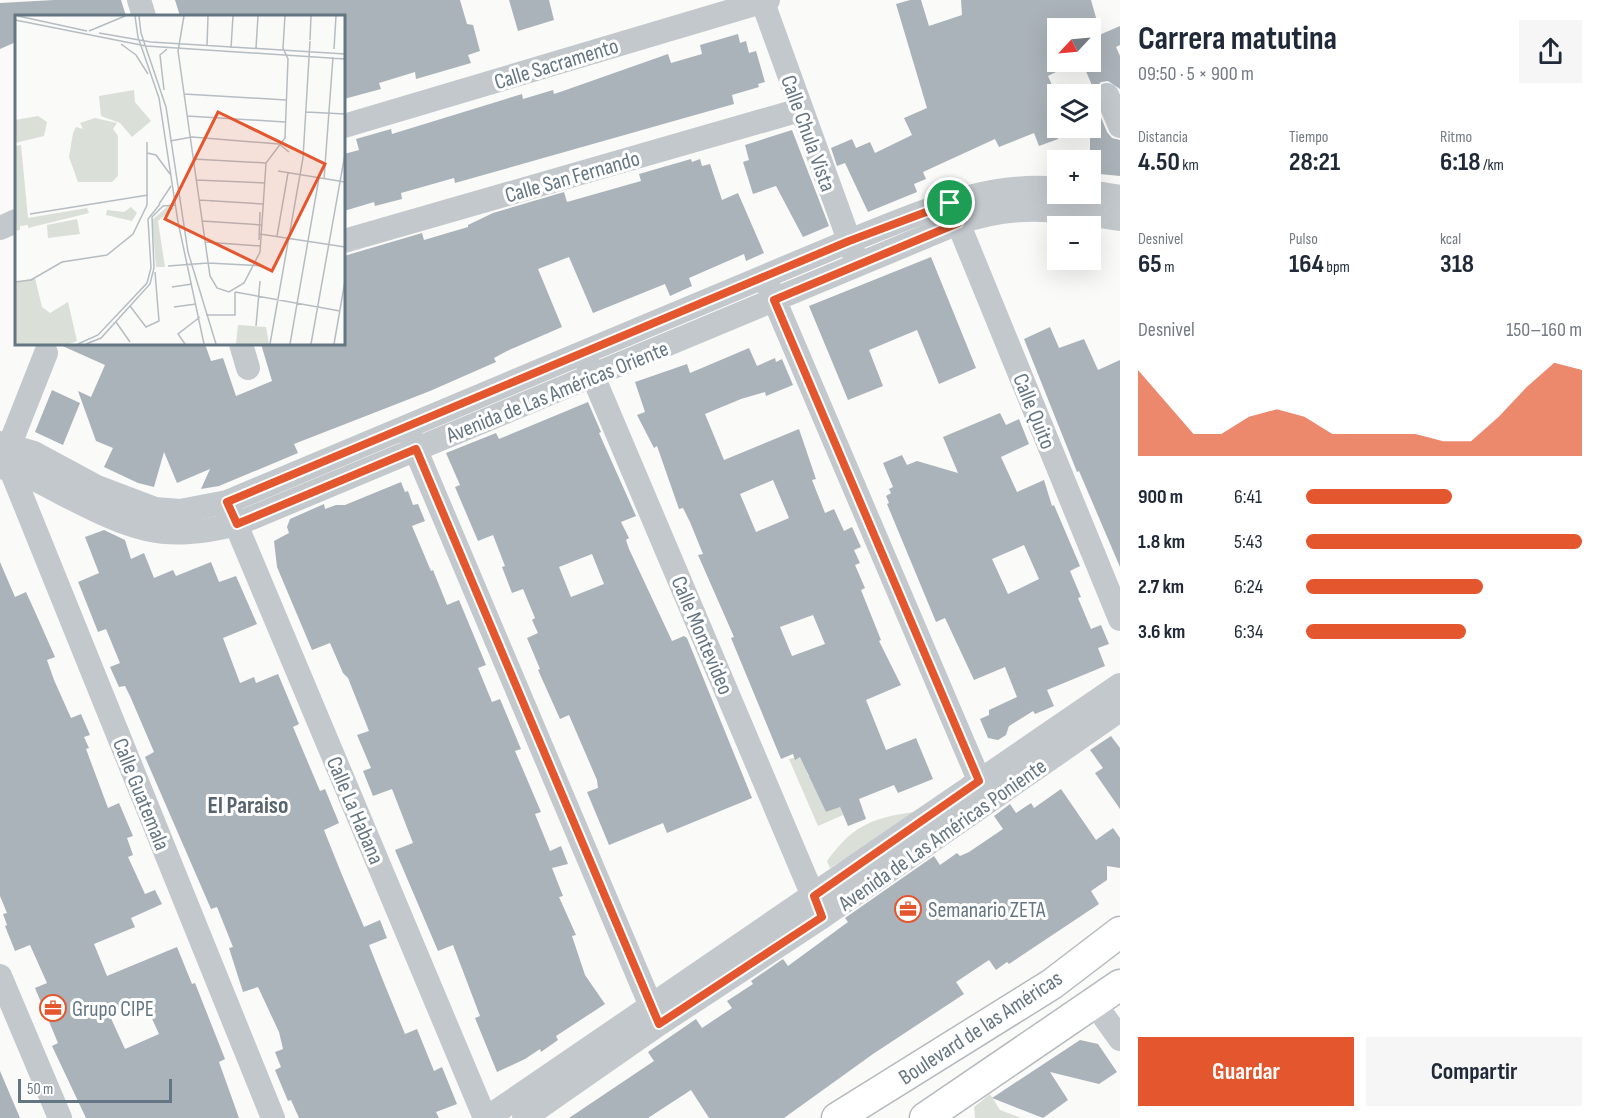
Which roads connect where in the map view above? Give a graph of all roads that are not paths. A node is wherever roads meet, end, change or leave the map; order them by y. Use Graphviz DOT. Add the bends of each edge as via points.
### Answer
graph roads {
  1 [pos="139,0"];
  2 [pos="764,0"];
  3 [pos="144,15"];
  4 [pos="1107,95"];
  5 [pos="800,110"];
  6 [pos="345,126"];
  7 [pos="1120,126"];
  8 [pos="1047,189"];
  9 [pos="1101,194"];
  10 [pos="1120,197"];
  11 [pos="954,213"];
  12 [pos="1120,219"];
  13 [pos="15,221"];
  14 [pos="0,228"];
  15 [pos="345,241"];
  16 [pos="849,241"];
  17 [pos="859,265"];
  18 [pos="765,277"];
  19 [pos="774,300"];
  20 [pos="241,345"];
  21 [pos="46,352"];
  22 [pos="584,354"];
  23 [pos="248,368"];
  24 [pos="594,377"];
  25 [pos="405,427"];
  26 [pos="5,444"];
  27 [pos="416,449"];
  28 [pos="6,469"];
  29 [pos="227,502"];
  30 [pos="237,524"];
  31 [pos="1120,619"];
  32 [pos="1120,685"];
  33 [pos="1120,710"];
  34 [pos="984,792"];
  35 [pos="818,907"];
  36 [pos="1120,932"];
  37 [pos="0,976"];
  38 [pos="1120,985"];
  39 [pos="1095,1004"];
  40 [pos="655,1015"];
  41 [pos="1120,1039"];
  42 [pos="958,1107"];
  43 [pos="60,1118"];
  44 [pos="273,1118"];
  45 [pos="486,1118"];
  46 [pos="524,1118"];
  47 [pos="837,1118"];
  48 [pos="925,1118"];
  1 -- 3 [label="street"];
  2 -- 5 [label="street, Calle Chula Vista"];
  2 -- 6 [label="street, Calle Sacramento"];
  4 -- 7 [label="street"];
  5 -- 15 [label="street, Calle San Fernando"];
  5 -- 16 [label="street, Calle Chula Vista"];
  8 -- 11 [label="street, Avenida de Las Américas Oriente" via="1009,187"];
  9 -- 10 [label="street"];
  11 -- 12 [label="street, Avenida de Las Américas Oriente" via="1045,209"];
  11 -- 16 [label="street, Avenida de Las Américas Oriente"];
  11 -- 17 [label="street, Avenida de Las Américas Oriente"];
  11 -- 31 [label="street, Calle Quito"];
  13 -- 14 [label="street"];
  16 -- 17 [label="street, Calle Chula Vista"];
  16 -- 18 [label="street, Avenida de Las Américas Oriente"];
  17 -- 19 [label="street, Avenida de Las Américas Oriente"];
  18 -- 19 [label="street"];
  18 -- 22 [label="street, Avenida de Las Américas Oriente"];
  19 -- 24 [label="street, Avenida de Las Américas Oriente"];
  19 -- 34 [label="street"];
  20 -- 23 [label="street"];
  21 -- 26 [label="street"];
  22 -- 24 [label="street, Calle Montevideo"];
  22 -- 25 [label="street, Avenida de Las Américas Oriente"];
  24 -- 27 [label="street, Avenida de Las Américas Oriente"];
  24 -- 35 [label="street, Calle Montevideo"];
  25 -- 27 [label="street"];
  25 -- 29 [label="street, Avenida de Las Américas Oriente"];
  26 -- 28 [label="street, Calle Guatemala"];
  26 -- 29 [label="street, Avenida de Las Américas Oriente" via="34,453 97,487 155,509 180,511"];
  27 -- 30 [label="street, Avenida de Las Américas Oriente"];
  27 -- 40 [label="street"];
  28 -- 30 [label="street, Avenida de Las Américas Oriente" via="156,533 186,534"];
  28 -- 44 [label="street, Calle Guatemala"];
  29 -- 30 [label="street, Calle La Habana"];
  30 -- 45 [label="street, Calle La Habana"];
  32 -- 34 [label="street, Avenida de Las Américas Poniente"];
  33 -- 34 [label="street, Avenida de Las Américas Poniente"];
  34 -- 35 [label="street, Avenida de Las Américas Poniente"];
  35 -- 40 [label="street, Avenida de Las Américas Poniente"];
  36 -- 47 [label="main road, Boulevard de las Américas" via="1052,984"];
  37 -- 43 [label="street"];
  38 -- 39 [label="main road, Boulevard de las Américas"];
  39 -- 41 [label="street"];
  39 -- 42 [label="main road, Boulevard de las Américas"];
  40 -- 45 [label="street, Avenida de Las Américas Poniente"];
  40 -- 46 [label="street, Avenida de Las Américas Poniente"];
  42 -- 48 [label="main road, Boulevard de las Américas"];
}
